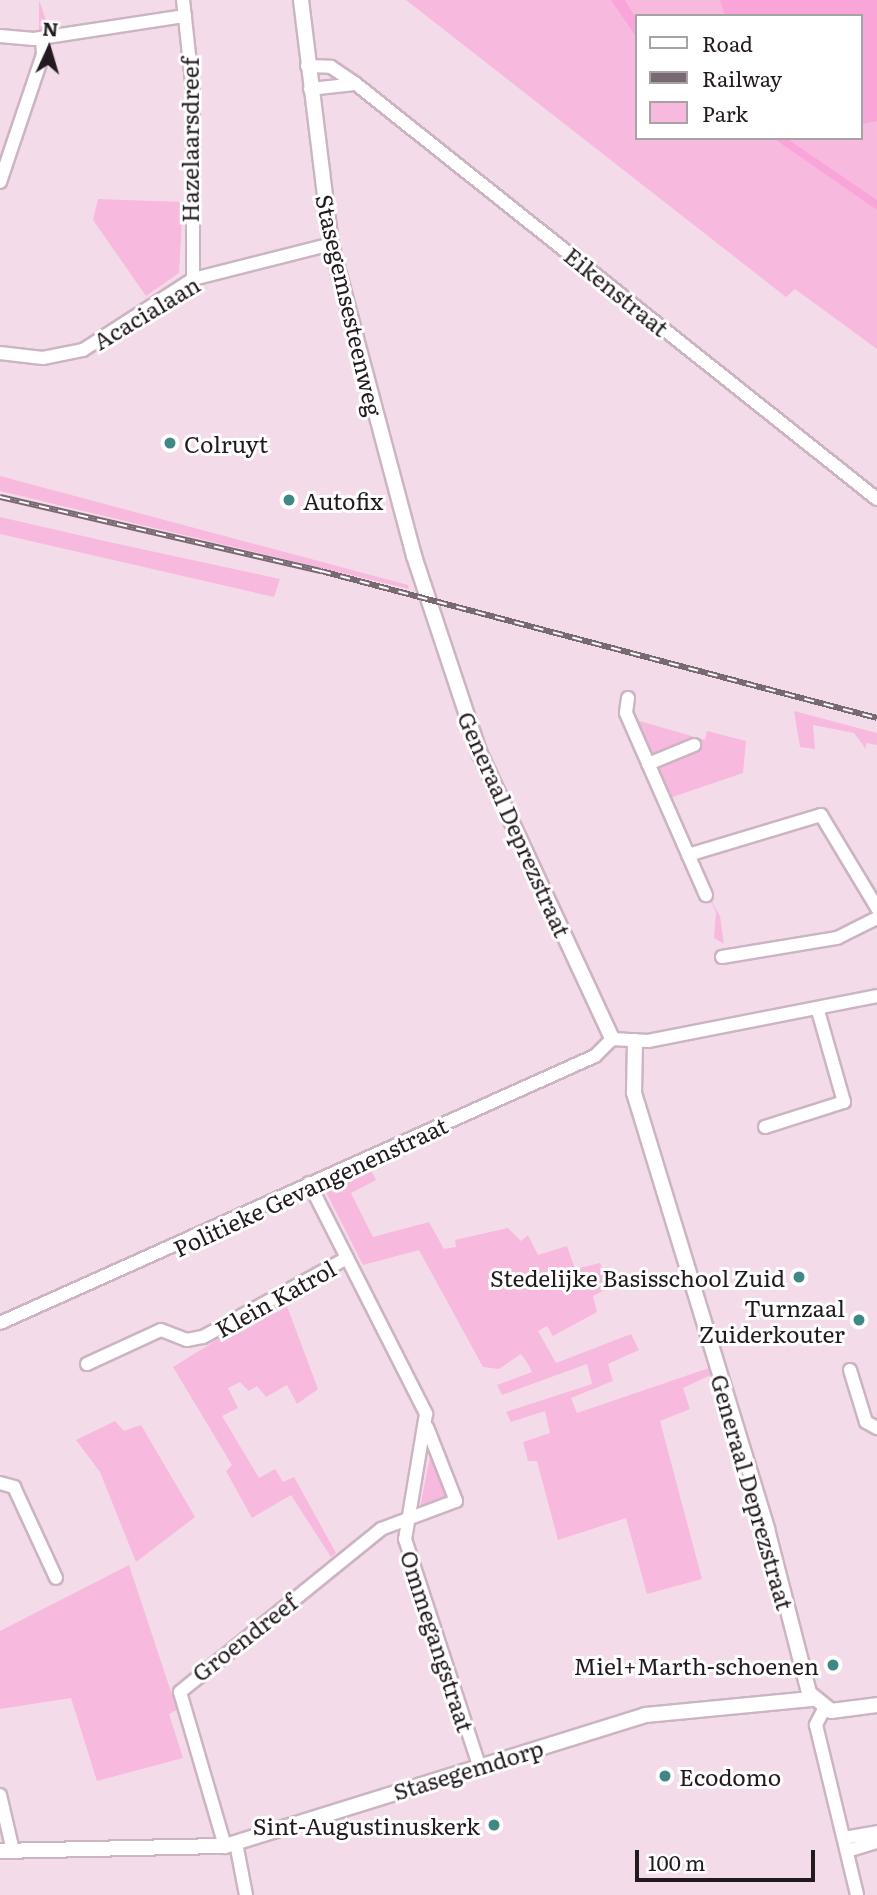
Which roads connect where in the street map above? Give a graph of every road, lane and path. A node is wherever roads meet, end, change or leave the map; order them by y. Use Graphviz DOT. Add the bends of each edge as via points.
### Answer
graph roads {
  1 [pos="183,0"];
  2 [pos="301,0"];
  3 [pos="185,16"];
  4 [pos="0,36"];
  5 [pos="42,37"];
  6 [pos="307,66"];
  7 [pos="356,84"];
  8 [pos="310,89"];
  9 [pos="0,182"];
  10 [pos="331,244"];
  11 [pos="193,279"];
  12 [pos="0,353"];
  13 [pos="877,499"];
  14 [pos="432,603"];
  15 [pos="628,698"];
  16 [pos="694,745"];
  17 [pos="649,764"];
  18 [pos="688,855"];
  19 [pos="706,895"];
  20 [pos="877,908"];
  21 [pos="877,918"];
  22 [pos="722,957"];
  23 [pos="877,996"];
  24 [pos="818,1011"];
  25 [pos="612,1039"];
  26 [pos="635,1041"];
  27 [pos="765,1127"];
  28 [pos="309,1183"];
  29 [pos="346,1258"];
  30 [pos="0,1323"];
  31 [pos="87,1364"];
  32 [pos="850,1370"];
  33 [pos="427,1427"];
  34 [pos="877,1428"];
  35 [pos="0,1483"];
  36 [pos="409,1516"];
  37 [pos="56,1578"];
  38 [pos="818,1704"];
  39 [pos="877,1705"];
  40 [pos="479,1765"];
  41 [pos="0,1795"];
  42 [pos="877,1832"];
  43 [pos="844,1838"];
  44 [pos="877,1842"];
  45 [pos="230,1845"];
  46 [pos="6,1851"];
  47 [pos="847,1851"];
  48 [pos="246,1895"];
  49 [pos="857,1895"];
  1 -- 3 [label="street, Hazelaarsdreef"];
  2 -- 6 [label="street, Stasegemsesteenweg"];
  3 -- 5 [label="street"];
  3 -- 11 [label="street, Hazelaarsdreef" via="193,90"];
  4 -- 5 [label="street"];
  5 -- 9 [label="street" via="43,54"];
  6 -- 7 [label="street, Eikenstraat" via="331,67"];
  6 -- 8 [label="street, Stasegemsesteenweg"];
  7 -- 8 [label="street"];
  7 -- 13 [label="street, Eikenstraat"];
  8 -- 10 [label="street, Stasegemsesteenweg"];
  10 -- 11 [label="street, Acacialaan"];
  10 -- 14 [label="street, Stasegemsesteenweg"];
  11 -- 12 [label="street, Acacialaan" via="83,350 43,358"];
  14 -- 25 [label="street, Generaal Deprezstraat" via="480,754"];
  15 -- 17 [label="street" via="626,713"];
  16 -- 17 [label="street"];
  17 -- 18 [label="street"];
  18 -- 19 [label="street"];
  18 -- 20 [label="street" via="821,815"];
  21 -- 22 [label="street" via="837,938"];
  23 -- 24 [label="street"];
  24 -- 26 [label="street"];
  24 -- 27 [label="street" via="844,1101"];
  25 -- 26 [label="street"];
  25 -- 28 [label="street, Politieke Gevangenenstraat" via="595,1056"];
  26 -- 38 [label="street, Generaal Deprezstraat" via="634,1093 767,1529 800,1660"];
  28 -- 29 [label="street, Ommegangstraat"];
  28 -- 30 [label="street, Politieke Gevangenenstraat"];
  29 -- 31 [label="street, Klein Katrol" via="202,1337 187,1340 162,1330"];
  29 -- 33 [label="street, Ommegangstraat"];
  32 -- 34 [label="street" via="866,1422"];
  33 -- 36 [label="street, Ommegangstraat"];
  33 -- 36 [label="street, Ommegangstraat" via="456,1501"];
  35 -- 37 [label="street" via="14,1487"];
  36 -- 40 [label="street, Ommegangstraat" via="405,1539"];
  36 -- 45 [label="street, Groendreef" via="381,1529 180,1692"];
  38 -- 39 [label="street, Stasegemdorp"];
  38 -- 40 [label="street, Stasegemdorp" via="654,1713"];
  38 -- 43 [label="street" via="816,1725"];
  40 -- 45 [label="street, Stasegemdorp"];
  41 -- 46 [label="street"];
  42 -- 43 [label="street"];
  43 -- 47 [label="street"];
  44 -- 47 [label="street"];
  45 -- 46 [label="street, Stasegemdorp"];
  45 -- 48 [label="street, Groendreef"];
  47 -- 49 [label="street"];
}
